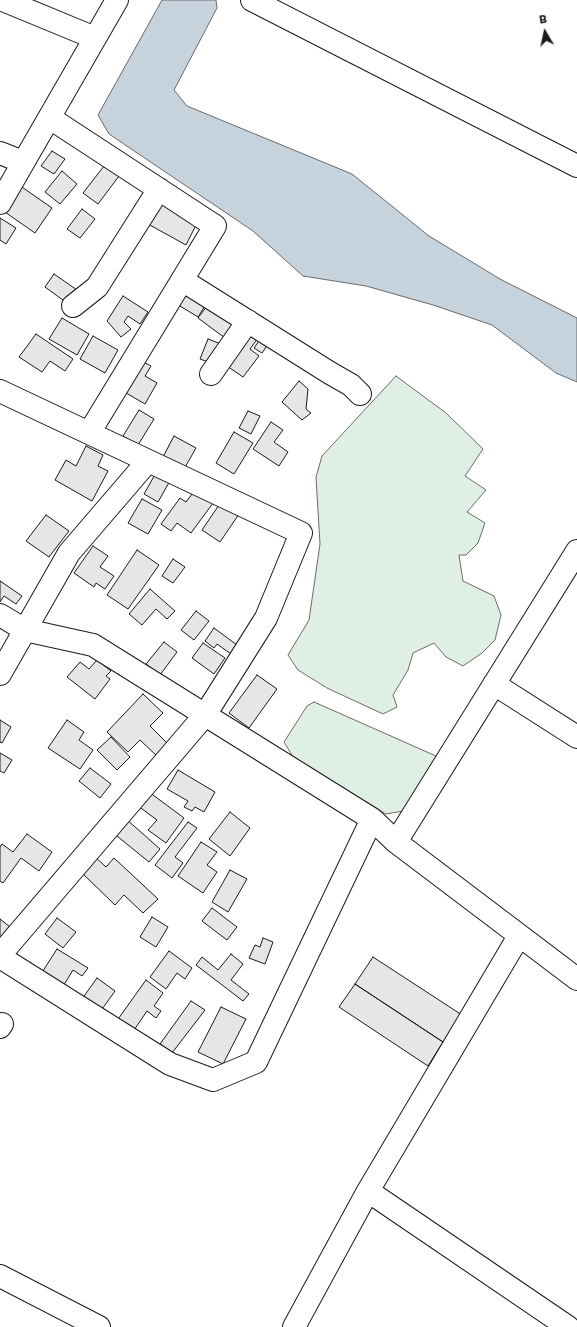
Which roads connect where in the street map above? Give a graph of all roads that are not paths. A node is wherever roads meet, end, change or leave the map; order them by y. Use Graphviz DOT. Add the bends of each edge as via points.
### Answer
graph roads {
  1 [pos="3,0"];
  2 [pos="117,0"];
  3 [pos="252,0"];
  4 [pos="95,38"];
  5 [pos="50,118"];
  6 [pos="0,152"];
  7 [pos="23,162"];
  8 [pos="577,166"];
  9 [pos="159,189"];
  10 [pos="0,203"];
  11 [pos="182,280"];
  12 [pos="73,306"];
  13 [pos="248,321"];
  14 [pos="211,374"];
  15 [pos="0,391"];
  16 [pos="360,394"];
  17 [pos="89,433"];
  18 [pos="148,460"];
  19 [pos="577,552"];
  20 [pos="0,614"];
  21 [pos="25,630"];
  22 [pos="0,674"];
  23 [pos="494,684"];
  24 [pos="205,715"];
  25 [pos="577,736"];
  26 [pos="372,819"];
  27 [pos="396,842"];
  28 [pos="519,936"];
  29 [pos="0,956"];
  30 [pos="577,979"];
  31 [pos="368,1192"];
  32 [pos="0,1276"];
  33 [pos="99,1327"];
  34 [pos="294,1327"];
  35 [pos="568,1327"];
  1 -- 4 [label="street"];
  2 -- 4 [label="street"];
  3 -- 8 [label="street"];
  4 -- 5 [label="street"];
  5 -- 7 [label="street"];
  5 -- 9 [label="street"];
  6 -- 7 [label="street"];
  7 -- 10 [label="street"];
  9 -- 11 [label="street" via="215,226"];
  9 -- 12 [label="street" via="97,287"];
  11 -- 13 [label="street"];
  11 -- 17 [label="street"];
  13 -- 14 [label="street"];
  13 -- 16 [label="street" via="351,385"];
  15 -- 17 [label="street"];
  17 -- 18 [label="street"];
  18 -- 21 [label="street" via="68,553"];
  18 -- 24 [label="street" via="301,533 266,618"];
  19 -- 23 [label="street"];
  20 -- 21 [label="street"];
  21 -- 22 [label="street"];
  21 -- 24 [label="street" via="93,645"];
  23 -- 25 [label="street"];
  23 -- 27 [label="street"];
  24 -- 26 [label="street"];
  24 -- 29 [label="street"];
  26 -- 27 [label="street"];
  26 -- 29 [label="street" via="256,1062 213,1080 170,1064"];
  27 -- 28 [label="street"];
  28 -- 30 [label="street"];
  28 -- 31 [label="street"];
  31 -- 34 [label="street"];
  31 -- 35 [label="street"];
  32 -- 33 [label="street"];
}
